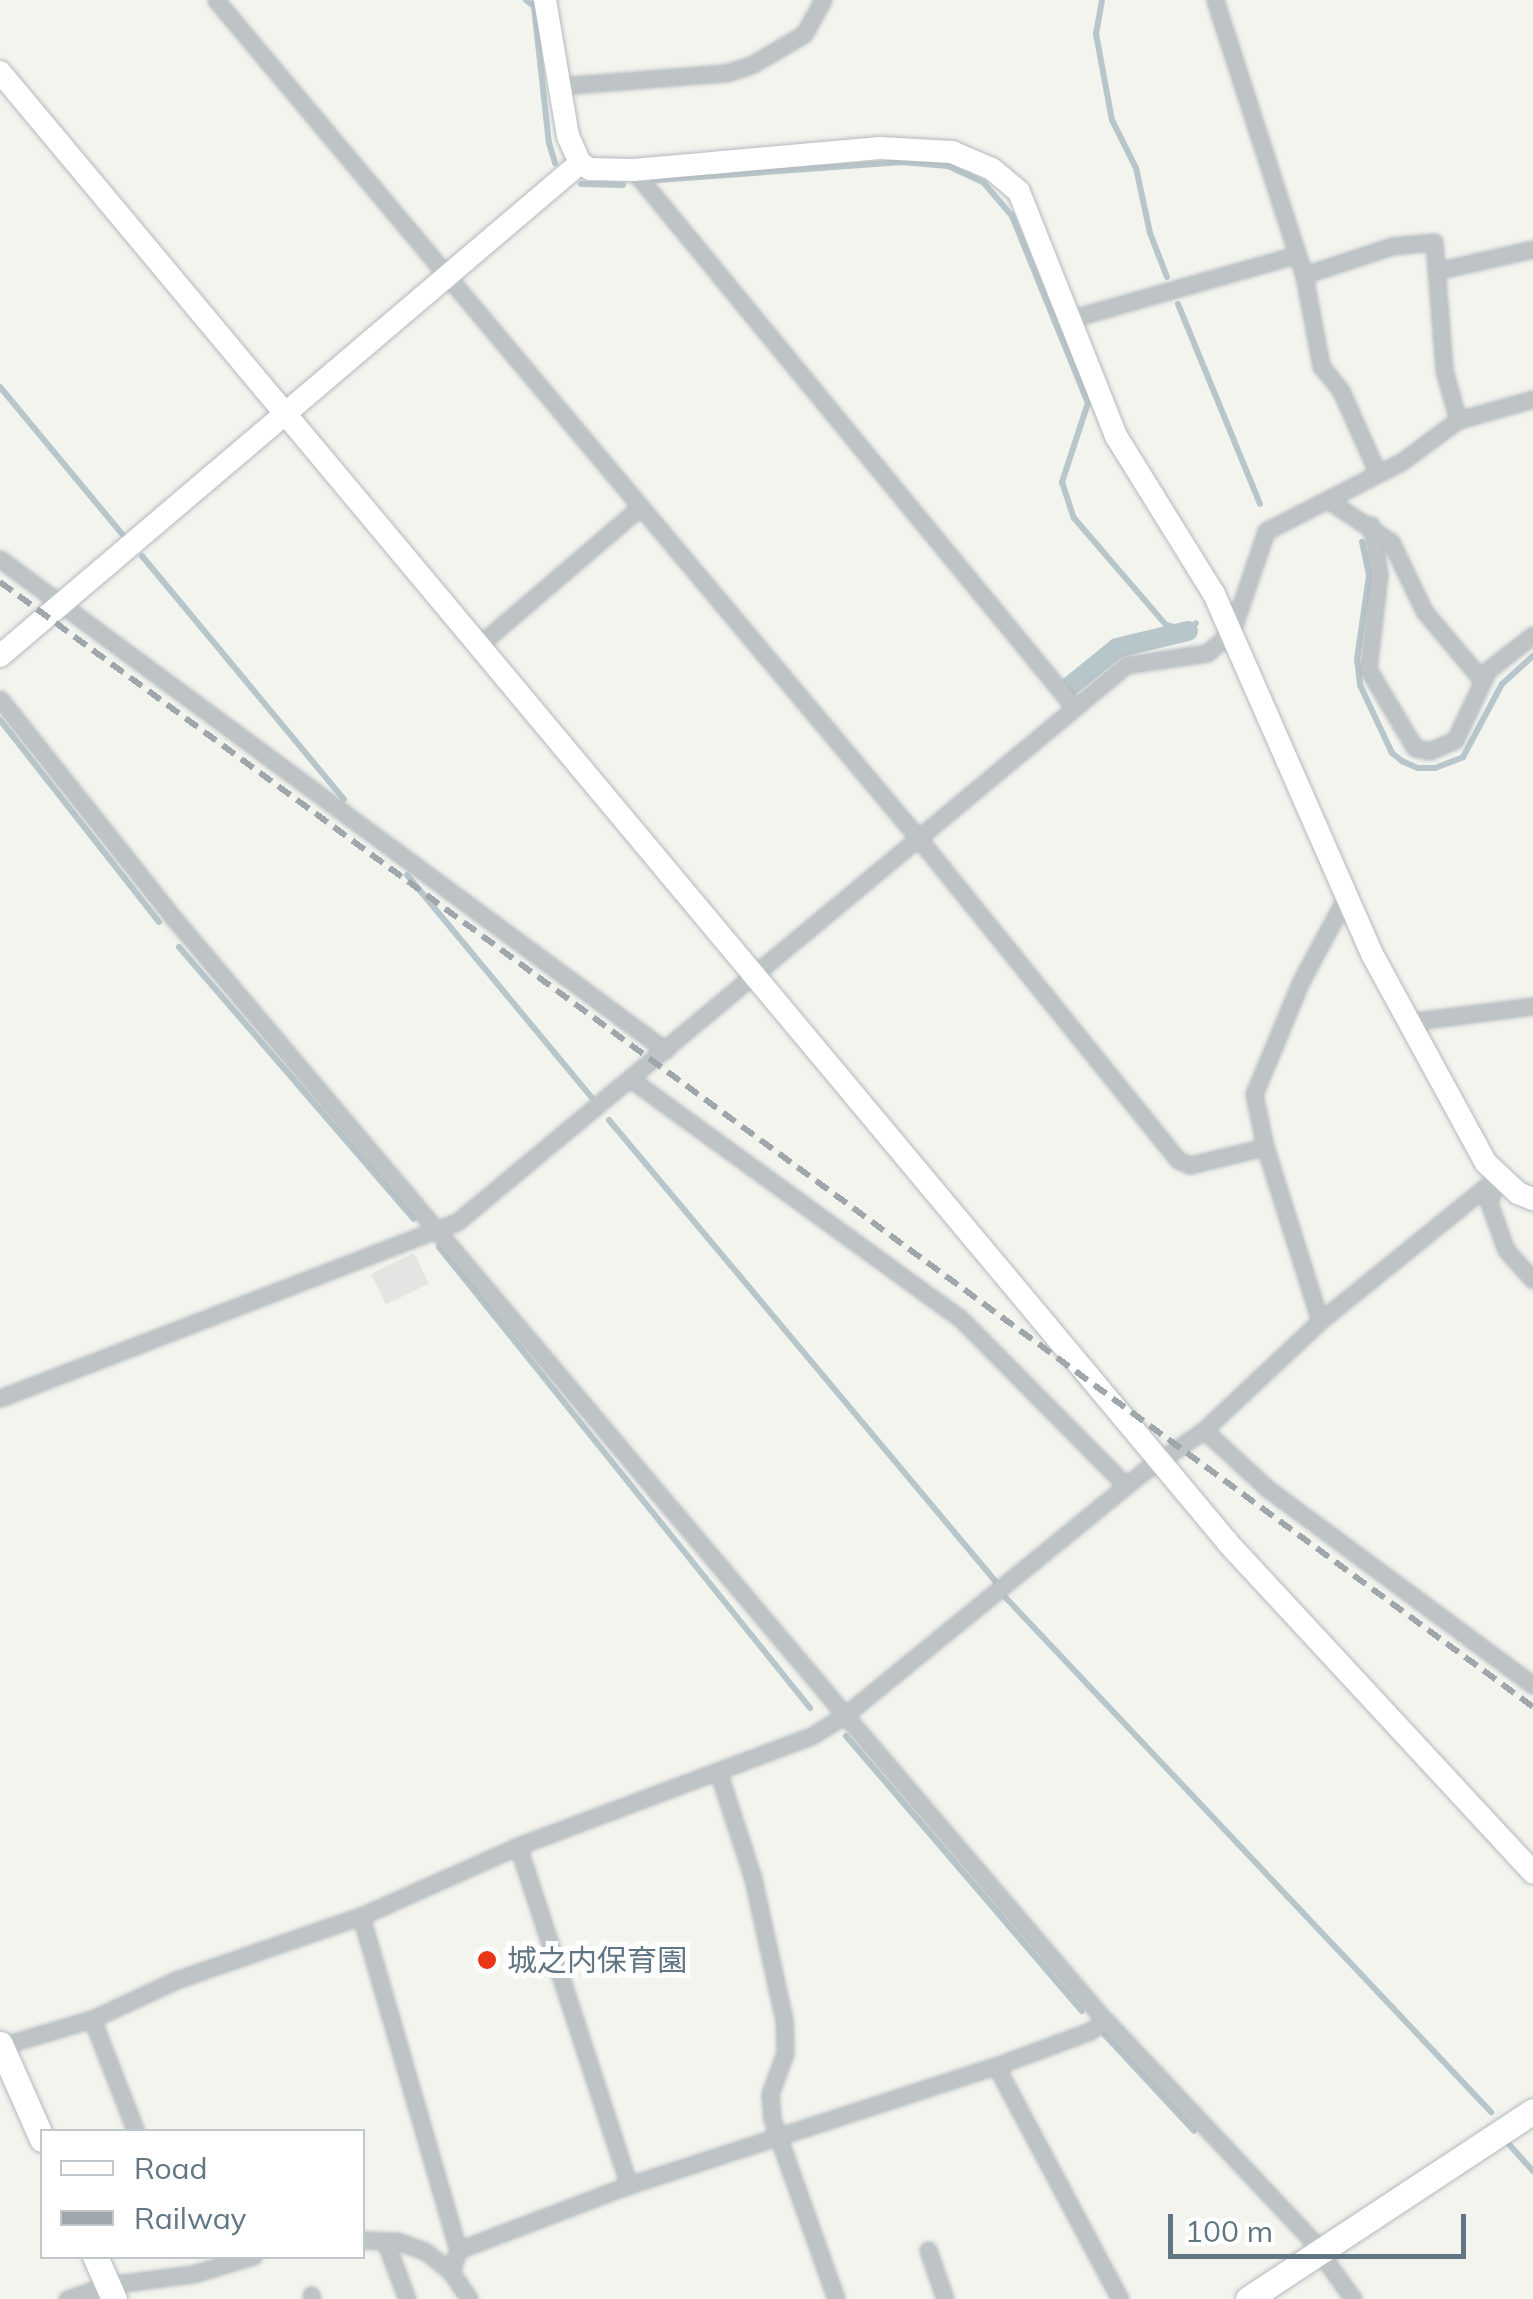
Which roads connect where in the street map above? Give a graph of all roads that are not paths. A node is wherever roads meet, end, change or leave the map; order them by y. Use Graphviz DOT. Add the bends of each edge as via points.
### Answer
graph roads {
  1 [pos="216,0"];
  2 [pos="545,0"];
  3 [pos="824,0"];
  4 [pos="1215,0"];
  5 [pos="0,72"];
  6 [pos="559,86"];
  7 [pos="580,163"];
  8 [pos="633,170"];
  9 [pos="1533,248"];
  10 [pos="1296,255"];
  11 [pos="1436,271"];
  12 [pos="1304,274"];
  13 [pos="449,279"];
  14 [pos="1066,320"];
  15 [pos="1533,399"];
  16 [pos="286,416"];
  17 [pos="1458,420"];
  18 [pos="1377,472"];
  19 [pos="1328,500"];
  20 [pos="638,509"];
  21 [pos="1371,526"];
  22 [pos="0,559"];
  23 [pos="60,604"];
  24 [pos="1232,631"];
  25 [pos="1533,636"];
  26 [pos="478,646"];
  27 [pos="0,656"];
  28 [pos="1482,680"];
  29 [pos="0,699"];
  30 [pos="1074,707"];
  31 [pos="919,839"];
  32 [pos="1345,899"];
  33 [pos="755,977"];
  34 [pos="1533,1006"];
  35 [pos="1408,1022"];
  36 [pos="665,1050"];
  37 [pos="632,1080"];
  38 [pos="1265,1147"];
  39 [pos="1498,1177"];
  40 [pos="1533,1199"];
  41 [pos="441,1230"];
  42 [pos="1533,1280"];
  43 [pos="1320,1321"];
  44 [pos="0,1398"];
  45 [pos="1204,1430"];
  46 [pos="1159,1462"];
  47 [pos="1126,1486"];
  48 [pos="1533,1685"];
  49 [pos="845,1715"];
  50 [pos="718,1771"];
  51 [pos="518,1846"];
  52 [pos="1533,1872"];
  53 [pos="361,1916"];
  54 [pos="92,2018"];
  55 [pos="1105,2020"];
  56 [pos="0,2045"];
  57 [pos="996,2066"];
  58 [pos="1533,2111"];
  59 [pos="135,2129"];
  60 [pos="40,2135"];
  61 [pos="776,2135"];
  62 [pos="629,2184"];
  63 [pos="365,2240"];
  64 [pos="385,2241"];
  65 [pos="458,2250"];
  66 [pos="928,2250"];
  67 [pos="1318,2252"];
  68 [pos="96,2259"];
  69 [pos="187,2259"];
  70 [pos="242,2259"];
  71 [pos="452,2272"];
  72 [pos="193,2274"];
  73 [pos="111,2292"];
  74 [pos="67,2299"];
  75 [pos="407,2299"];
  76 [pos="469,2299"];
  77 [pos="836,2299"];
  78 [pos="945,2299"];
  79 [pos="1120,2299"];
  80 [pos="1248,2299"];
  81 [pos="1353,2299"];
  1 -- 13 [label="street"];
  2 -- 6 [label="street"];
  3 -- 6 [label="street" via="796,40 726,73"];
  4 -- 10 [label="street"];
  5 -- 16 [label="street"];
  6 -- 7 [label="street"];
  7 -- 8 [label="street"];
  7 -- 13 [label="street"];
  8 -- 14 [label="street" via="880,148 952,152 992,169 1018,192"];
  8 -- 30 [label="street"];
  9 -- 11 [label="street"];
  10 -- 12 [label="street"];
  10 -- 14 [label="street"];
  11 -- 12 [label="street" via="1434,242 1392,246"];
  11 -- 17 [label="street" via="1444,370"];
  12 -- 18 [label="street" via="1321,366 1341,391"];
  13 -- 16 [label="street"];
  13 -- 20 [label="street"];
  14 -- 24 [label="street" via="1116,436"];
  15 -- 17 [label="street"];
  16 -- 23 [label="street"];
  16 -- 26 [label="street"];
  17 -- 18 [label="street"];
  18 -- 19 [label="street"];
  19 -- 21 [label="street"];
  19 -- 24 [label="street" via="1266,531"];
  20 -- 26 [label="street"];
  20 -- 31 [label="street"];
  21 -- 28 [label="street" via="1398,554 1424,611"];
  21 -- 28 [label="street" via="1380,574 1368,668 1407,740 1429,751 1455,740"];
  22 -- 23 [label="street"];
  23 -- 27 [label="street"];
  23 -- 36 [label="street"];
  24 -- 30 [label="street" via="1207,653 1126,665"];
  24 -- 32 [label="street"];
  25 -- 28 [label="street"];
  26 -- 33 [label="street"];
  29 -- 41 [label="street" via="177,922"];
  30 -- 31 [label="street"];
  31 -- 33 [label="street"];
  31 -- 38 [label="street" via="1178,1160 1190,1165"];
  32 -- 35 [label="street"];
  32 -- 38 [label="street" via="1300,981 1254,1094"];
  33 -- 36 [label="street"];
  33 -- 46 [label="street"];
  34 -- 35 [label="street"];
  35 -- 39 [label="street"];
  36 -- 37 [label="street"];
  37 -- 41 [label="street"];
  37 -- 47 [label="street" via="960,1318"];
  38 -- 43 [label="street"];
  39 -- 40 [label="street"];
  39 -- 42 [label="street" via="1489,1202 1506,1250"];
  39 -- 43 [label="street"];
  41 -- 44 [label="street"];
  41 -- 49 [label="street"];
  43 -- 45 [label="street"];
  45 -- 46 [label="street"];
  45 -- 48 [label="street" via="1268,1489"];
  46 -- 47 [label="street"];
  46 -- 52 [label="street"];
  47 -- 49 [label="street"];
  49 -- 50 [label="street" via="813,1735"];
  49 -- 55 [label="street"];
  50 -- 51 [label="street"];
  50 -- 61 [label="street" via="753,1879 784,2020 785,2053 770,2094"];
  51 -- 53 [label="street"];
  51 -- 62 [label="street"];
  53 -- 54 [label="street" via="176,1980"];
  53 -- 65 [label="street"];
  54 -- 56 [label="street"];
  54 -- 59 [label="street"];
  55 -- 57 [label="street"];
  55 -- 67 [label="street"];
  56 -- 60 [label="main road"];
  57 -- 61 [label="street"];
  57 -- 79 [label="street"];
  58 -- 67 [label="main road"];
  61 -- 62 [label="street"];
  61 -- 77 [label="street"];
  62 -- 65 [label="street"];
  63 -- 64 [label="street"];
  64 -- 71 [label="street" via="425,2251"];
  64 -- 75 [label="street"];
  65 -- 71 [label="street"];
  66 -- 78 [label="street"];
  67 -- 80 [label="main road"];
  67 -- 81 [label="street"];
  68 -- 73 [label="main road"];
  69 -- 72 [label="street"];
  70 -- 72 [label="street"];
  71 -- 76 [label="street"];
  72 -- 73 [label="street"];
  73 -- 74 [label="street"];
}
